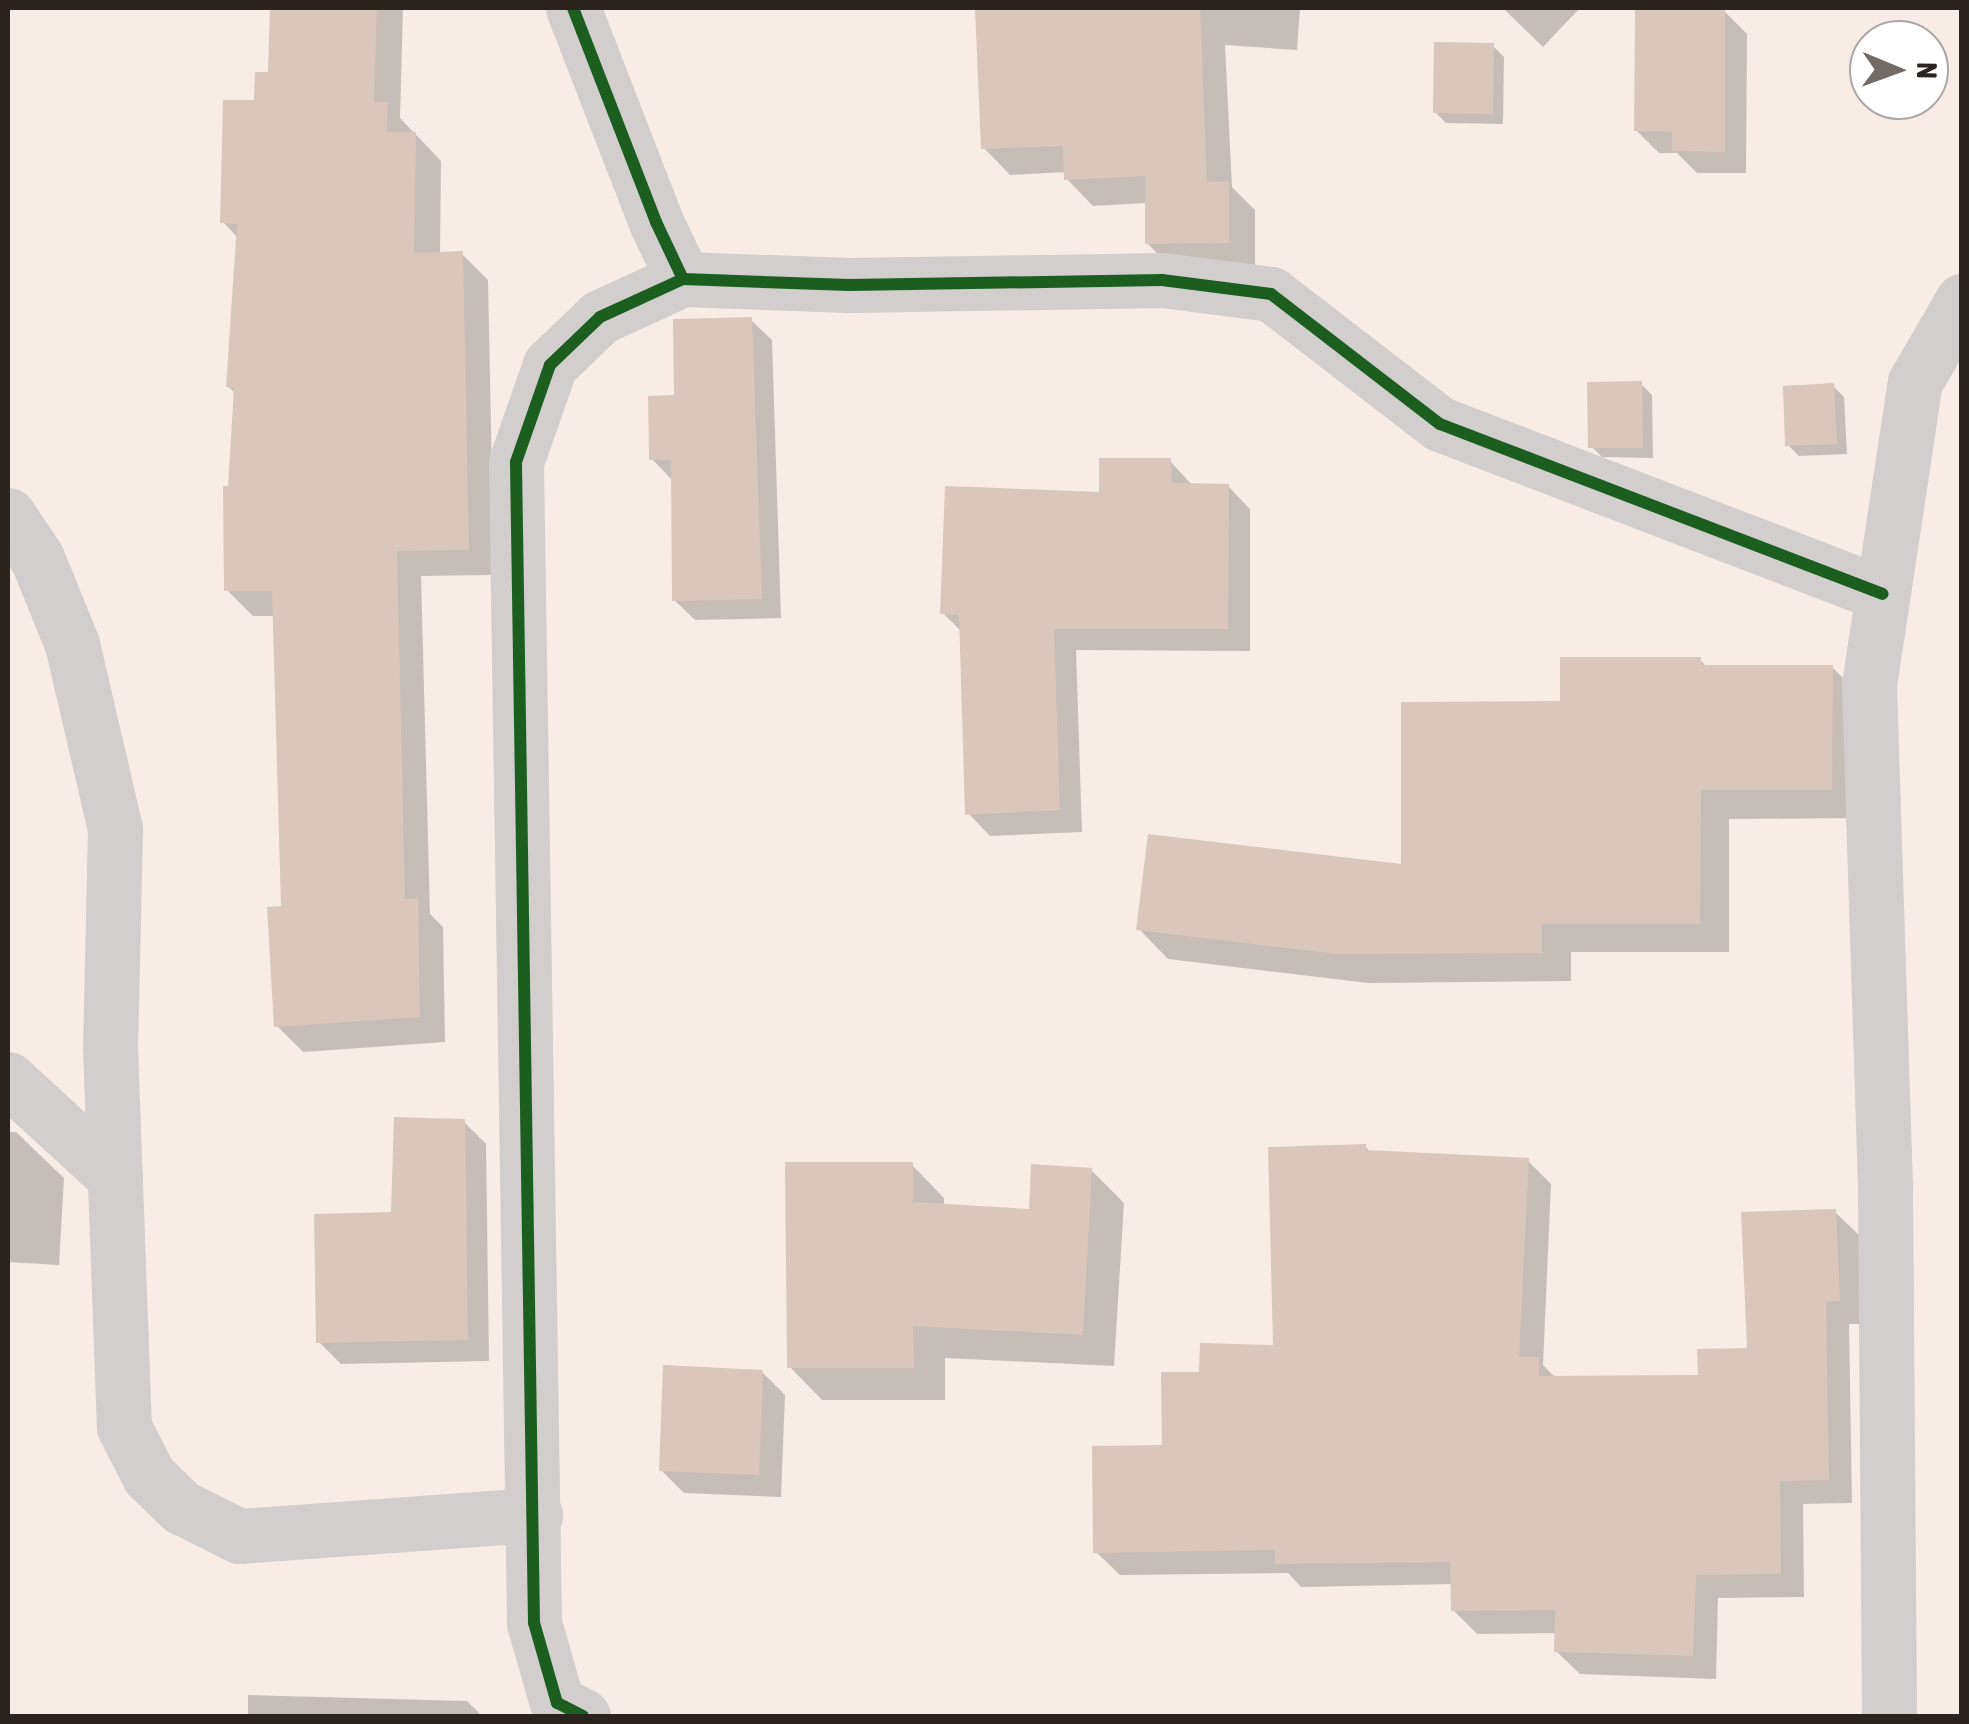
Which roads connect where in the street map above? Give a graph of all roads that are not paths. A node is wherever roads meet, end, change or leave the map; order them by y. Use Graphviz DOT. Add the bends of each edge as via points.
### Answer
graph roads {
  1 [pos="573,8"];
  2 [pos="683,279"];
  3 [pos="1962,300"];
  4 [pos="8,514"];
  5 [pos="1883,594"];
  6 [pos="8,1079"];
  7 [pos="114,1177"];
  8 [pos="535,1515"];
  9 [pos="583,1716"];
  10 [pos="1888,1716"];
  1 -- 2 [label="street"];
  2 -- 5 [label="street" via="849,286 1162,280 1272,294 1440,424"];
  2 -- 8 [label="street" via="600,318 550,366 516,462"];
  3 -- 5 [label="street" via="1915,382"];
  4 -- 7 [label="street" via="37,558 72,644 115,829"];
  5 -- 10 [label="street" via="1869,685 1885,1187"];
  6 -- 7 [label="street"];
  7 -- 8 [label="street" via="124,1427 149,1476 181,1508 240,1536"];
  8 -- 9 [label="street" via="534,1622 558,1702"];
}
